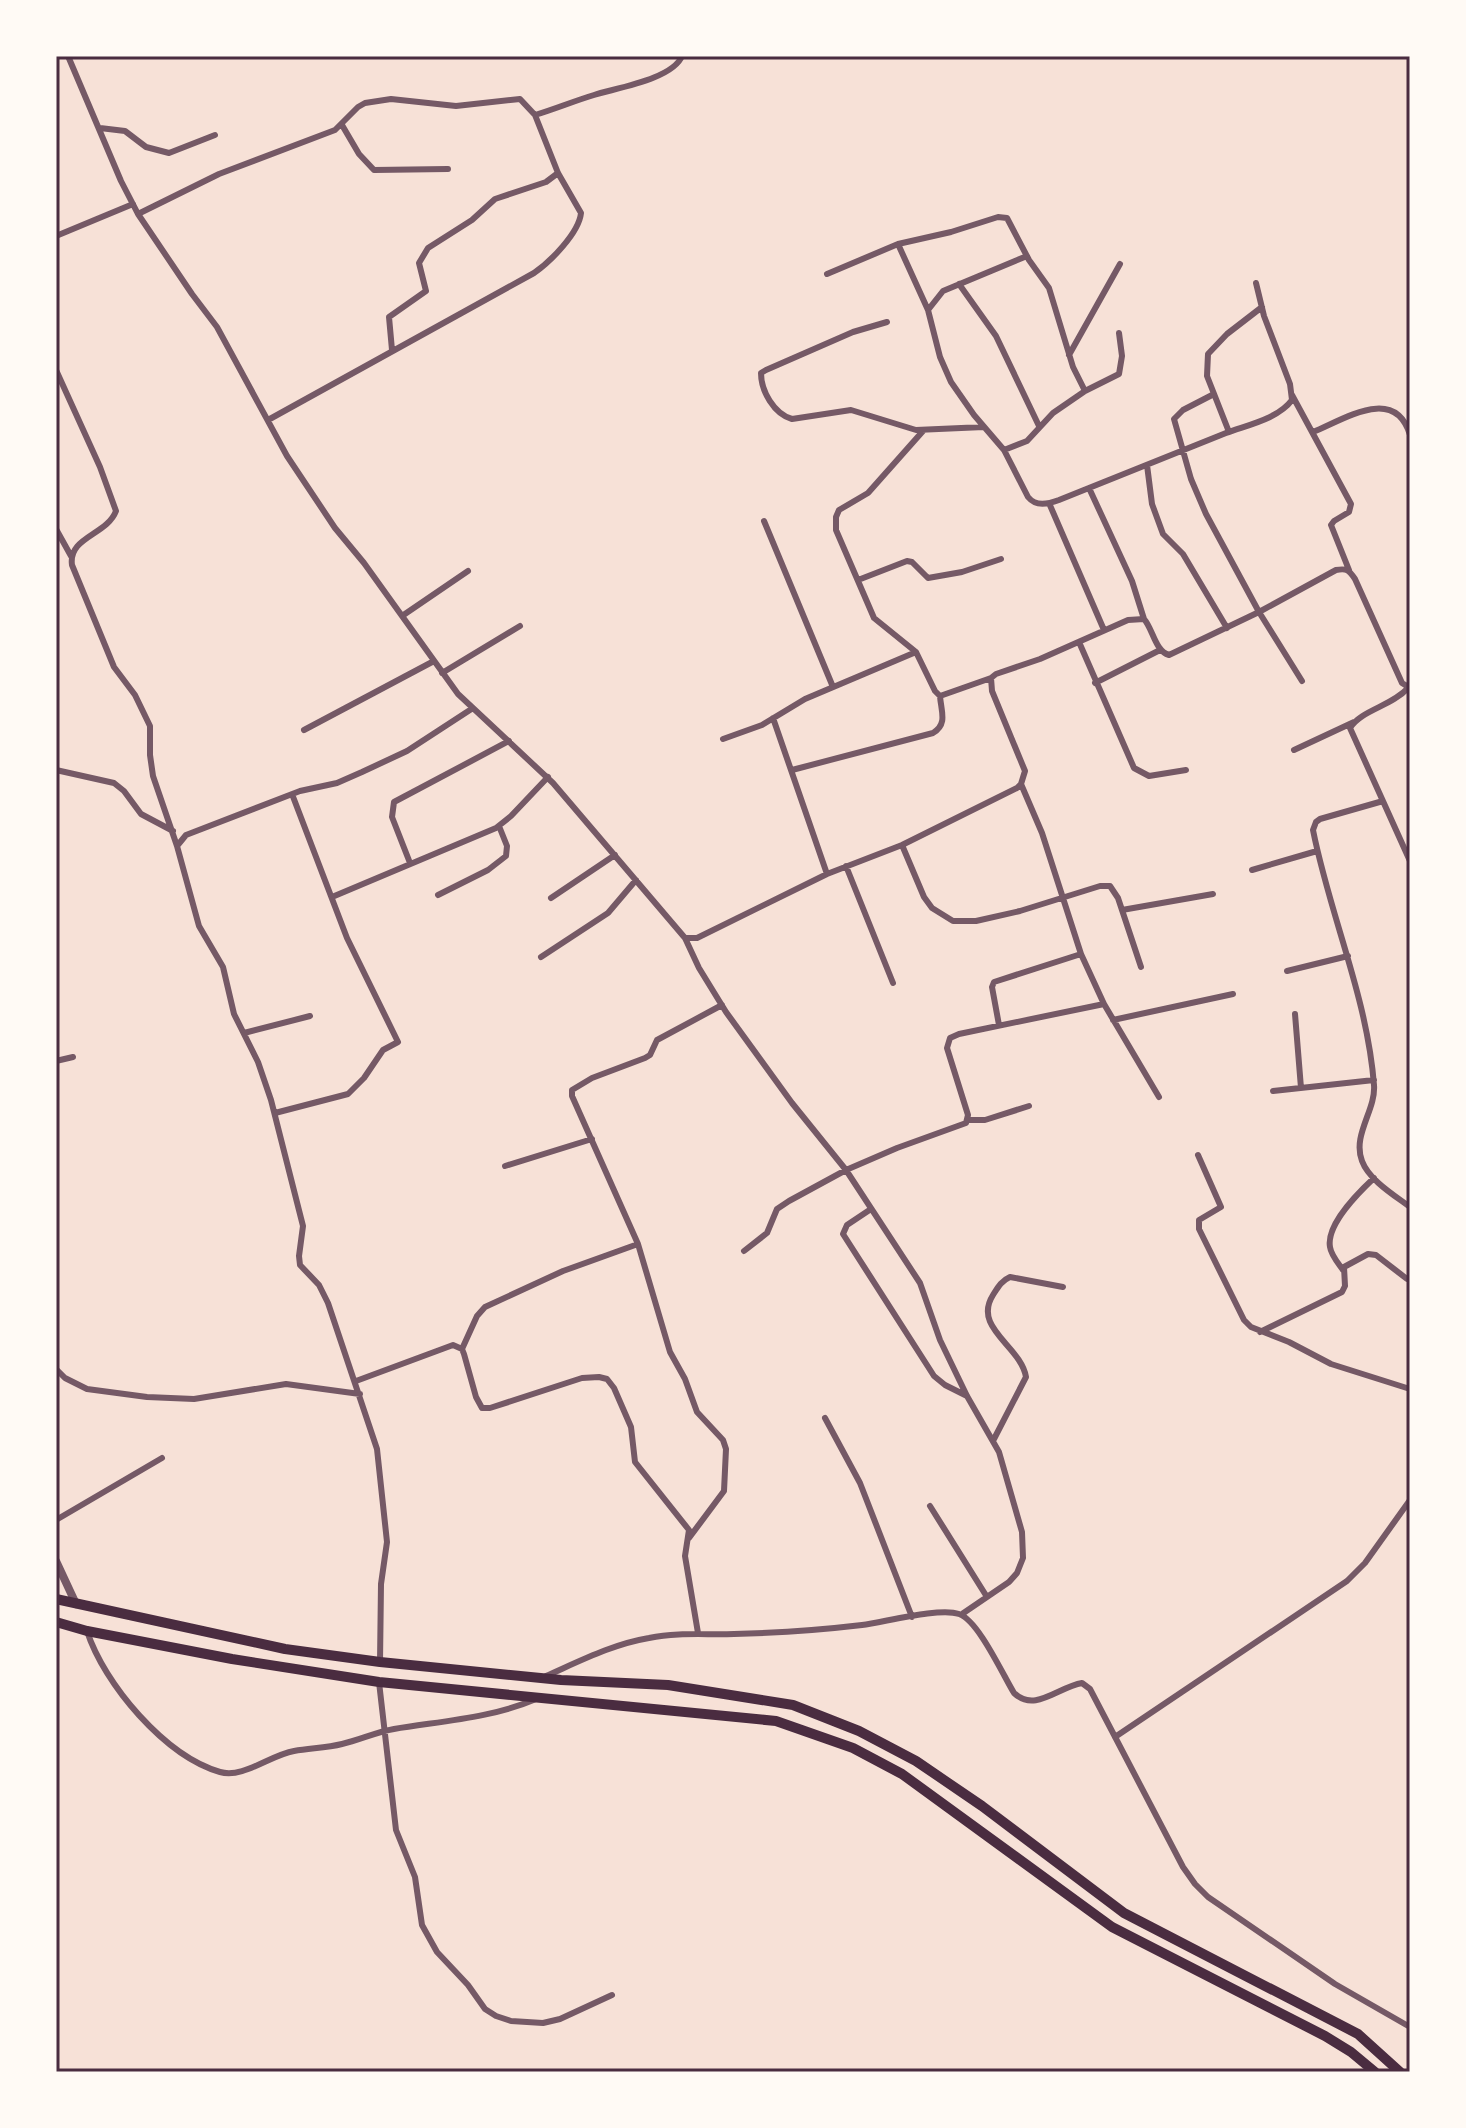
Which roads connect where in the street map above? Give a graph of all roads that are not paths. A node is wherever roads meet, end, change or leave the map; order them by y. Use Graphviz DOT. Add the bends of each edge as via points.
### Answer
graph roads {
  1 [pos="68,56"];
  2 [pos="682,56"];
  3 [pos="535,115"];
  4 [pos="342,125"];
  5 [pos="100,128"];
  6 [pos="215,135"];
  7 [pos="448,169"];
  8 [pos="558,173"];
  9 [pos="133,204"];
  10 [pos="138,214"];
  11 [pos="56,236"];
  12 [pos="898,244"];
  13 [pos="1027,256"];
  14 [pos="1120,264"];
  15 [pos="827,274"];
  16 [pos="1256,283"];
  17 [pos="959,284"];
  18 [pos="1262,307"];
  19 [pos="928,310"];
  20 [pos="887,322"];
  21 [pos="1119,333"];
  22 [pos="392,350"];
  23 [pos="1069,355"];
  24 [pos="56,370"];
  25 [pos="1085,391"];
  26 [pos="1214,394"];
  27 [pos="1292,394"];
  28 [pos="268,420"];
  29 [pos="1039,426"];
  30 [pos="984,427"];
  31 [pos="923,431"];
  32 [pos="1229,432"];
  33 [pos="1313,432"];
  34 [pos="1410,435"];
  35 [pos="1004,450"];
  36 [pos="1184,451"];
  37 [pos="1147,465"];
  38 [pos="1089,488"];
  39 [pos="1049,503"];
  40 [pos="764,521"];
  41 [pos="56,529"];
  42 [pos="71,556"];
  43 [pos="1001,559"];
  44 [pos="1349,570"];
  45 [pos="468,571"];
  46 [pos="858,580"];
  47 [pos="1259,612"];
  48 [pos="402,616"];
  49 [pos="1144,619"];
  50 [pos="520,626"];
  51 [pos="1227,628"];
  52 [pos="1104,630"];
  53 [pos="1079,642"];
  54 [pos="1160,650"];
  55 [pos="916,652"];
  56 [pos="434,661"];
  57 [pos="442,673"];
  58 [pos="991,678"];
  59 [pos="1302,681"];
  60 [pos="1095,683"];
  61 [pos="833,687"];
  62 [pos="1409,688"];
  63 [pos="940,696"];
  64 [pos="473,708"];
  65 [pos="773,718"];
  66 [pos="1354,722"];
  67 [pos="304,730"];
  68 [pos="723,739"];
  69 [pos="509,741"];
  70 [pos="1294,750"];
  71 [pos="56,770"];
  72 [pos="792,770"];
  73 [pos="1186,770"];
  74 [pos="548,777"];
  75 [pos="1021,784"];
  76 [pos="292,794"];
  77 [pos="1383,801"];
  78 [pos="499,826"];
  79 [pos="173,831"];
  80 [pos="1406,841"];
  81 [pos="902,845"];
  82 [pos="177,846"];
  83 [pos="1317,851"];
  84 [pos="615,855"];
  85 [pos="1410,861"];
  86 [pos="410,863"];
  87 [pos="846,866"];
  88 [pos="1252,870"];
  89 [pos="827,874"];
  90 [pos="636,880"];
  91 [pos="1213,894"];
  92 [pos="438,895"];
  93 [pos="332,897"];
  94 [pos="551,898"];
  95 [pos="1062,898"];
  96 [pos="1122,910"];
  97 [pos="685,938"];
  98 [pos="1081,954"];
  99 [pos="1348,956"];
  100 [pos="541,957"];
  101 [pos="1141,967"];
  102 [pos="1287,971"];
  103 [pos="893,983"];
  104 [pos="1233,994"];
  105 [pos="1104,1004"];
  106 [pos="722,1005"];
  107 [pos="1295,1014"];
  108 [pos="310,1016"];
  109 [pos="1113,1020"];
  110 [pos="999,1025"];
  111 [pos="244,1033"];
  112 [pos="73,1057"];
  113 [pos="56,1061"];
  114 [pos="1374,1080"];
  115 [pos="1301,1088"];
  116 [pos="1273,1091"];
  117 [pos="1159,1097"];
  118 [pos="1029,1106"];
  119 [pos="275,1113"];
  120 [pos="968,1120"];
  121 [pos="592,1139"];
  122 [pos="1198,1155"];
  123 [pos="505,1166"];
  124 [pos="846,1170"];
  125 [pos="1374,1178"];
  126 [pos="1410,1207"];
  127 [pos="871,1209"];
  128 [pos="638,1244"];
  129 [pos="744,1251"];
  130 [pos="1343,1270"];
  131 [pos="1407,1279"];
  132 [pos="1063,1287"];
  133 [pos="1260,1332"];
  134 [pos="462,1349"];
  135 [pos="56,1369"];
  136 [pos="356,1381"];
  137 [pos="1410,1389"];
  138 [pos="360,1394"];
  139 [pos="967,1396"];
  140 [pos="825,1418"];
  141 [pos="994,1439"];
  142 [pos="162,1458"];
  143 [pos="1410,1500"];
  144 [pos="930,1506"];
  145 [pos="56,1520"];
  146 [pos="689,1538"];
  147 [pos="56,1561"];
  148 [pos="987,1597"];
  149 [pos="56,1599"];
  150 [pos="76,1605"];
  151 [pos="962,1614"];
  152 [pos="912,1617"];
  153 [pos="56,1622"];
  154 [pos="87,1631"];
  155 [pos="698,1633"];
  156 [pos="380,1662"];
  157 [pos="543,1678"];
  158 [pos="379,1682"];
  159 [pos="538,1698"];
  160 [pos="385,1731"];
  161 [pos="1115,1737"];
  162 [pos="612,1995"];
  163 [pos="1410,2027"];
  164 [pos="1375,2072"];
  165 [pos="1400,2072"];
  1 -- 5 [label="street"];
  2 -- 3 [label="street" via="671,69 636,84"];
  3 -- 4 [label="street" via="520,99 456,106 391,99 358,107"];
  3 -- 8 [label="street"];
  4 -- 7 [label="street" via="374,170"];
  4 -- 10 [label="street" via="219,174"];
  5 -- 6 [label="street" via="125,131 146,147 169,153"];
  5 -- 9 [label="street"];
  8 -- 22 [label="street" via="495,199 428,248 419,263 426,291 389,317"];
  8 -- 22 [label="street" via="581,219 551,260"];
  9 -- 10 [label="street"];
  9 -- 11 [label="street"];
  10 -- 28 [label="street" via="217,327"];
  12 -- 13 [label="street" via="1003,216"];
  12 -- 15 [label="street"];
  12 -- 19 [label="street"];
  13 -- 17 [label="street"];
  13 -- 23 [label="street" via="1049,288"];
  14 -- 23 [label="street"];
  16 -- 18 [label="street"];
  17 -- 19 [label="street" via="943,291"];
  17 -- 29 [label="street" via="996,336"];
  18 -- 26 [label="street" via="1208,354 1207,376"];
  18 -- 27 [label="street"];
  19 -- 30 [label="street" via="951,382"];
  20 -- 31 [label="street" via="766,370 761,380 770,402 786,418 851,410"];
  21 -- 25 [label="street" via="1119,374"];
  22 -- 28 [label="street"];
  23 -- 25 [label="street"];
  24 -- 42 [label="street" via="116,511 113,520"];
  25 -- 29 [label="street"];
  26 -- 32 [label="street"];
  26 -- 36 [label="street" via="1174,419"];
  27 -- 32 [label="street" via="1282,410"];
  27 -- 33 [label="street"];
  28 -- 48 [label="street" via="302,480"];
  29 -- 35 [label="street" via="1027,441"];
  30 -- 31 [label="street"];
  30 -- 35 [label="street"];
  31 -- 46 [label="street" via="876,485 839,510 836,530"];
  32 -- 36 [label="street"];
  33 -- 34 [label="street" via="1381,408 1398,413"];
  33 -- 44 [label="street" via="1351,504 1349,512 1331,525"];
  35 -- 39 [label="street" via="1032,501"];
  36 -- 37 [label="street"];
  36 -- 47 [label="street" via="1199,500"];
  37 -- 38 [label="street"];
  37 -- 51 [label="street" via="1163,534 1183,554"];
  38 -- 39 [label="street"];
  38 -- 49 [label="street"];
  39 -- 52 [label="street"];
  40 -- 61 [label="street"];
  41 -- 42 [label="street"];
  42 -- 79 [label="street" via="114,667 150,726 153,776"];
  43 -- 46 [label="street" via="928,578 907,561"];
  44 -- 47 [label="street" via="1336,570"];
  44 -- 62 [label="street" via="1389,659"];
  45 -- 48 [label="street"];
  46 -- 55 [label="street" via="874,618"];
  47 -- 51 [label="street"];
  47 -- 59 [label="street"];
  48 -- 56 [label="street"];
  49 -- 52 [label="street"];
  49 -- 54 [label="street"];
  50 -- 57 [label="street"];
  51 -- 54 [label="street" via="1176,652"];
  52 -- 53 [label="street"];
  53 -- 58 [label="street"];
  53 -- 60 [label="street"];
  54 -- 60 [label="street"];
  55 -- 61 [label="street"];
  55 -- 63 [label="street"];
  56 -- 57 [label="street"];
  56 -- 67 [label="street"];
  57 -- 64 [label="street"];
  58 -- 63 [label="street"];
  58 -- 75 [label="street" via="1025,771"];
  60 -- 73 [label="street" via="1134,768 1149,776"];
  61 -- 65 [label="street"];
  62 -- 66 [label="street"];
  63 -- 72 [label="street" via="943,722 933,733"];
  64 -- 69 [label="street"];
  64 -- 76 [label="street" via="395,757 337,783"];
  65 -- 68 [label="street"];
  65 -- 72 [label="street"];
  66 -- 70 [label="street"];
  66 -- 77 [label="street" via="1351,735"];
  69 -- 74 [label="street"];
  69 -- 86 [label="street" via="394,802 392,817"];
  71 -- 79 [label="street" via="114,783 141,814"];
  72 -- 89 [label="street"];
  74 -- 78 [label="street"];
  74 -- 84 [label="street"];
  75 -- 81 [label="street"];
  75 -- 95 [label="street"];
  76 -- 82 [label="street" via="186,835"];
  76 -- 93 [label="street"];
  77 -- 80 [label="street"];
  77 -- 83 [label="street" via="1316,822"];
  78 -- 86 [label="street"];
  78 -- 92 [label="street" via="506,856"];
  79 -- 82 [label="street"];
  80 -- 85 [label="street"];
  81 -- 87 [label="street"];
  81 -- 95 [label="street" via="924,897 953,921 976,921"];
  82 -- 111 [label="street" via="199,926 223,967"];
  83 -- 88 [label="street"];
  83 -- 99 [label="street"];
  84 -- 90 [label="street"];
  84 -- 94 [label="street"];
  86 -- 93 [label="street"];
  87 -- 89 [label="street"];
  87 -- 103 [label="street"];
  89 -- 97 [label="street" via="697,938"];
  90 -- 97 [label="street"];
  90 -- 100 [label="street" via="608,913"];
  91 -- 96 [label="street"];
  93 -- 119 [label="street" via="398,1042 383,1050 348,1094"];
  95 -- 96 [label="street" via="1110,886"];
  95 -- 98 [label="street"];
  96 -- 101 [label="street"];
  97 -- 106 [label="street"];
  98 -- 105 [label="street"];
  98 -- 110 [label="street" via="994,982"];
  99 -- 102 [label="street"];
  99 -- 114 [label="street"];
  104 -- 109 [label="street"];
  105 -- 109 [label="street"];
  105 -- 110 [label="street"];
  106 -- 121 [label="street" via="657,1040 645,1058 572,1090"];
  106 -- 124 [label="street"];
  107 -- 115 [label="street"];
  108 -- 111 [label="street"];
  109 -- 117 [label="street"];
  110 -- 120 [label="street" via="954,1035 947,1042"];
  111 -- 119 [label="street"];
  112 -- 113 [label="street"];
  114 -- 115 [label="street"];
  114 -- 125 [label="street" via="1360,1143 1362,1163"];
  115 -- 116 [label="street"];
  118 -- 120 [label="street"];
  119 -- 136 [label="street" via="303,1226 300,1265 323,1292"];
  120 -- 124 [label="street"];
  121 -- 123 [label="street"];
  121 -- 128 [label="street"];
  122 -- 133 [label="street" via="1221,1203 1219,1210 1199,1220 1199,1229 1244,1320"];
  124 -- 127 [label="street"];
  124 -- 129 [label="street" via="777,1209 767,1233"];
  125 -- 126 [label="street"];
  125 -- 130 [label="street" via="1348,1205 1331,1238 1331,1253"];
  127 -- 139 [label="street" via="920,1283"];
  127 -- 139 [label="street" via="847,1225 843,1234 934,1376"];
  128 -- 134 [label="street" via="485,1307"];
  128 -- 146 [label="street" via="670,1352 697,1412 726,1449 724,1491"];
  130 -- 131 [label="street" via="1373,1254"];
  130 -- 133 [label="street" via="1342,1292"];
  132 -- 141 [label="street" via="1010,1277 988,1302 987,1317 1026,1377"];
  133 -- 137 [label="street" via="1331,1364"];
  134 -- 136 [label="street" via="453,1345"];
  134 -- 146 [label="street" via="482,1408 582,1378 607,1379 631,1427 635,1462 679,1515"];
  135 -- 138 [label="street" via="87,1389 147,1397 194,1399 286,1384"];
  136 -- 138 [label="street"];
  138 -- 156 [label="street" via="377,1449 386,1532"];
  139 -- 141 [label="street"];
  140 -- 152 [label="street" via="860,1483"];
  141 -- 148 [label="street" via="1024,1546 1017,1573"];
  142 -- 145 [label="street"];
  143 -- 161 [label="street" via="1347,1581"];
  144 -- 148 [label="street"];
  146 -- 155 [label="street" via="685,1556"];
  147 -- 150 [label="street"];
  148 -- 151 [label="street"];
  149 -- 150 [label="highway"];
  150 -- 156 [label="highway" via="285,1649"];
  151 -- 152 [label="street"];
  151 -- 161 [label="street" via="1022,1701 1082,1683 1096,1698"];
  152 -- 155 [label="street" via="796,1631"];
  153 -- 154 [label="highway"];
  154 -- 158 [label="highway"];
  154 -- 160 [label="street" via="93,1650 140,1718 177,1750 222,1773 235,1774 279,1754"];
  155 -- 157 [label="street" via="617,1646"];
  156 -- 157 [label="highway"];
  157 -- 165 [label="highway" via="668,1685 793,1705 859,1731 916,1761 982,1806 1124,1913 1358,2034"];
  158 -- 159 [label="highway"];
  158 -- 160 [label="street"];
  159 -- 160 [label="street" via="508,1711"];
  159 -- 164 [label="highway" via="776,1721 853,1748 902,1774 1112,1927 1325,2036"];
  160 -- 162 [label="street" via="396,1830 415,1877 422,1925 437,1952 485,2009 511,2021 543,2023"];
  161 -- 163 [label="street" via="1183,1867 1208,1897 1354,1996"];
}
